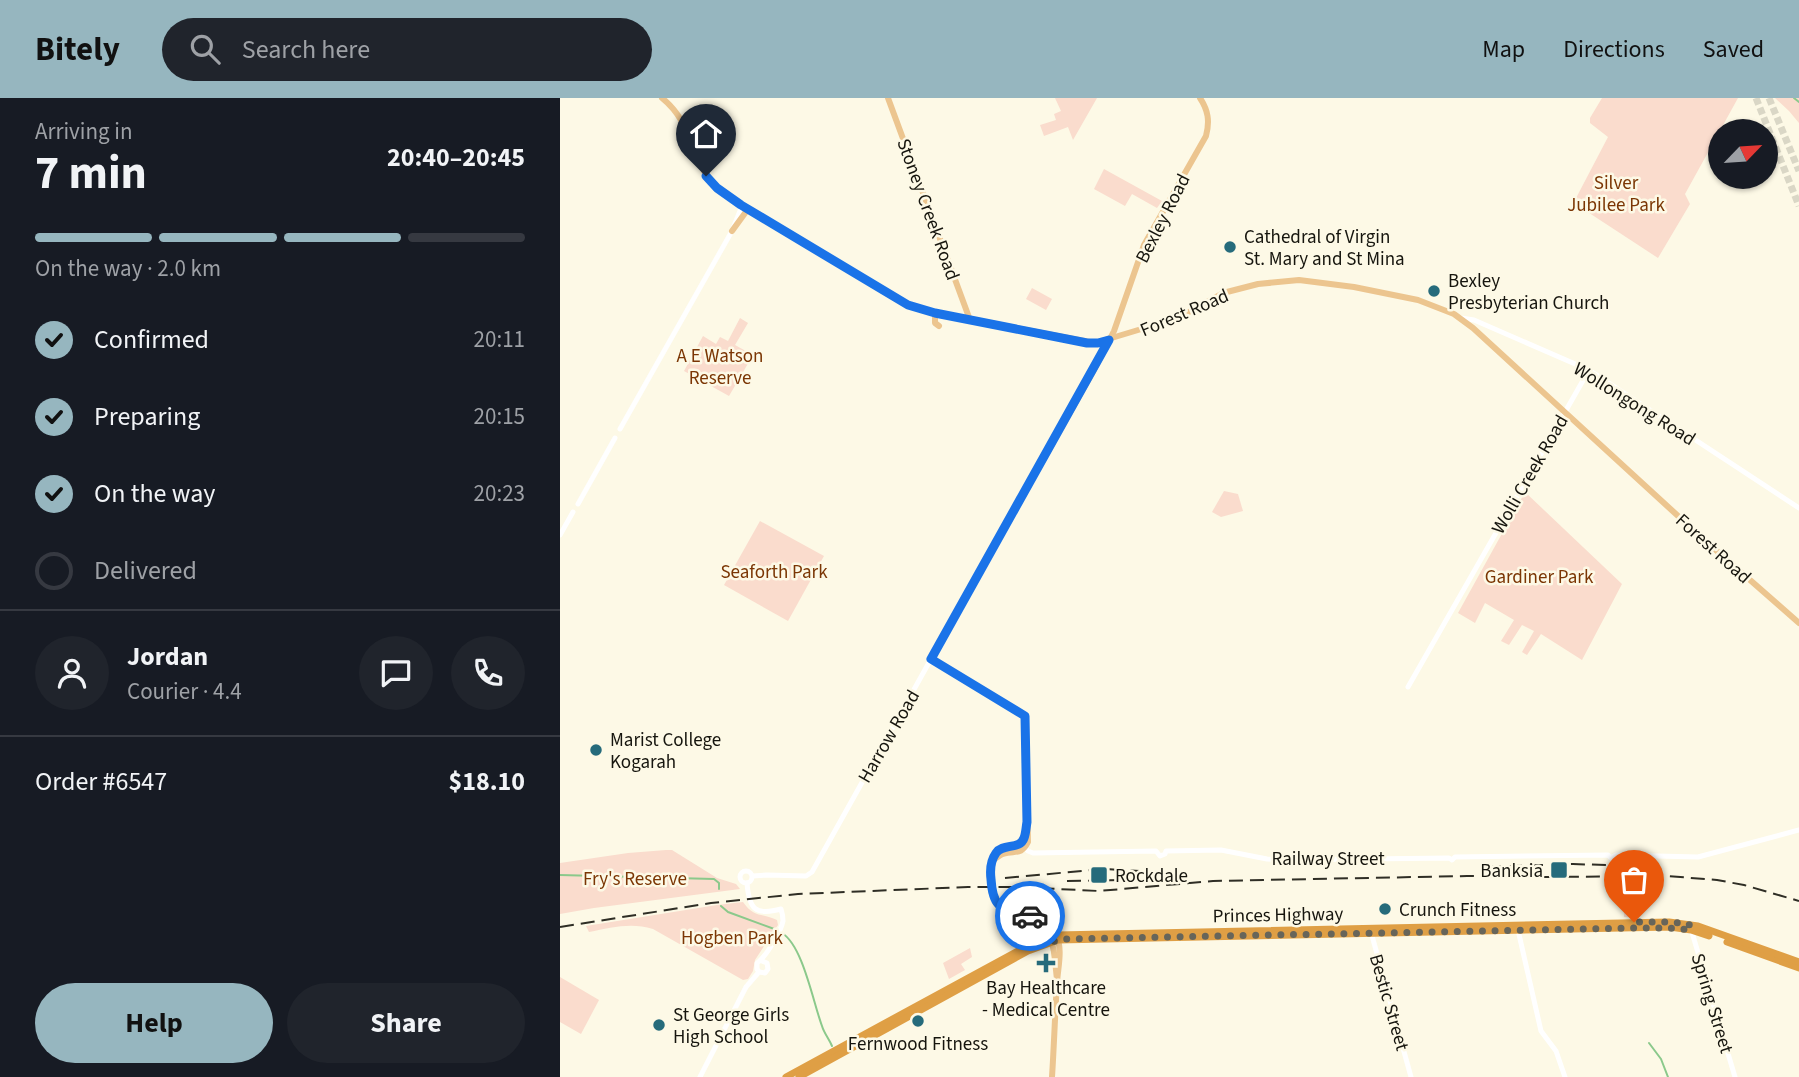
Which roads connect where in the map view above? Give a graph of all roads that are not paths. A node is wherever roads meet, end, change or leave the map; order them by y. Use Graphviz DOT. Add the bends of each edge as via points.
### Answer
graph roads {
  1 [pos="662,98"];
  2 [pos="888,98"];
  3 [pos="1200,98"];
  4 [pos="741,205"];
  5 [pos="748,209"];
  6 [pos="730,233"];
  7 [pos="1461,318"];
  8 [pos="970,320"];
  9 [pos="1109,340"];
  10 [pos="1589,370"];
  11 [pos="1565,412"];
  12 [pos="1799,508"];
  13 [pos="560,535"];
  14 [pos="1799,623"];
  15 [pos="931,659"];
  16 [pos="1408,687"];
  17 [pos="1799,830"];
  18 [pos="1023,845"];
  19 [pos="752,876"];
  20 [pos="747,883"];
  21 [pos="1002,907"];
  22 [pos="766,911"];
  23 [pos="1036,919"];
  24 [pos="1690,927"];
  25 [pos="780,928"];
  26 [pos="1371,930"];
  27 [pos="1518,930"];
  28 [pos="1054,939"];
  29 [pos="1027,946"];
  30 [pos="764,962"];
  31 [pos="1799,965"];
  32 [pos="759,972"];
  33 [pos="836,1053"];
  34 [pos="700,1077"];
  35 [pos="786,1077"];
  36 [pos="799,1077"];
  37 [pos="1052,1077"];
  38 [pos="1411,1077"];
  39 [pos="1565,1077"];
  40 [pos="1735,1077"];
  1 -- 4 [label="main road, Forest Road" via="683,121 706,176"];
  2 -- 8 [label="main road, Stoney Creek Road"];
  3 -- 9 [label="main road, Bexley Road" via="1208,115 1206,136 1144,245"];
  4 -- 5 [label="main road, Forest Road"];
  4 -- 6 [label="street"];
  5 -- 6 [label="main road"];
  5 -- 8 [label="main road, Forest Road" via="896,299 916,309"];
  6 -- 13 [label="street" via="620,429 621,436 615,438 578,504 572,505 573,512"];
  7 -- 9 [label="main road, Forest Road" via="1419,300 1290,280 1223,293 1177,317"];
  7 -- 10 [label="street, Wollongong Road"];
  7 -- 11 [label="main road, Forest Road"];
  8 -- 9 [label="main road, Forest Road" via="1087,343"];
  9 -- 15 [label="main road, Harrow Road"];
  10 -- 11 [label="street, Wolli Creek Road"];
  10 -- 12 [label="street, Wollongong Road"];
  11 -- 14 [label="main road, Forest Road"];
  11 -- 16 [label="street, Wolli Creek Road"];
  15 -- 18 [label="main road" via="1025,716 1029,837"];
  15 -- 19 [label="street, Harrow Road" via="809,874"];
  17 -- 18 [label="street, Railway Street" via="1693,858 1616,855 1612,850 1608,855 1273,860 1221,850 1166,851 1161,846 1156,851 1037,853"];
  18 -- 21 [label="main road" via="1020,852 993,860 991,891"];
  19 -- 20 [label="street"];
  19 -- 20 [label="street" via="747,871 741,874"];
  20 -- 22 [label="street" via="754,908"];
  21 -- 23 [label="main road"];
  21 -- 28 [label="main road" via="1038,914 1048,921"];
  22 -- 25 [label="street" via="778,918"];
  22 -- 25 [label="street" via="782,909"];
  23 -- 28 [label="main road"];
  23 -- 29 [label="highway" via="1041,935"];
  24 -- 26 [label="highway, Princes Highway" via="1670,922"];
  24 -- 27 [label="highway, Princes Highway"];
  24 -- 31 [label="highway, Princes Highway"];
  24 -- 40 [label="street, Spring Street"];
  25 -- 30 [label="street"];
  26 -- 27 [label="highway, Princes Highway"];
  26 -- 28 [label="highway, Princes Highway"];
  26 -- 38 [label="street, Bestic Street"];
  27 -- 39 [label="street" via="1541,1031 1556,1051"];
  28 -- 29 [label="highway, Princes Highway"];
  28 -- 33 [label="highway, Princes Highway"];
  28 -- 37 [label="main road" via="1057,979"];
  29 -- 33 [label="highway, Princes Highway"];
  30 -- 32 [label="street" via="757,965"];
  30 -- 32 [label="street" via="769,967"];
  32 -- 34 [label="street" via="746,987"];
  33 -- 35 [label="highway, Princes Highway"];
  33 -- 36 [label="highway, Princes Highway"];
}
